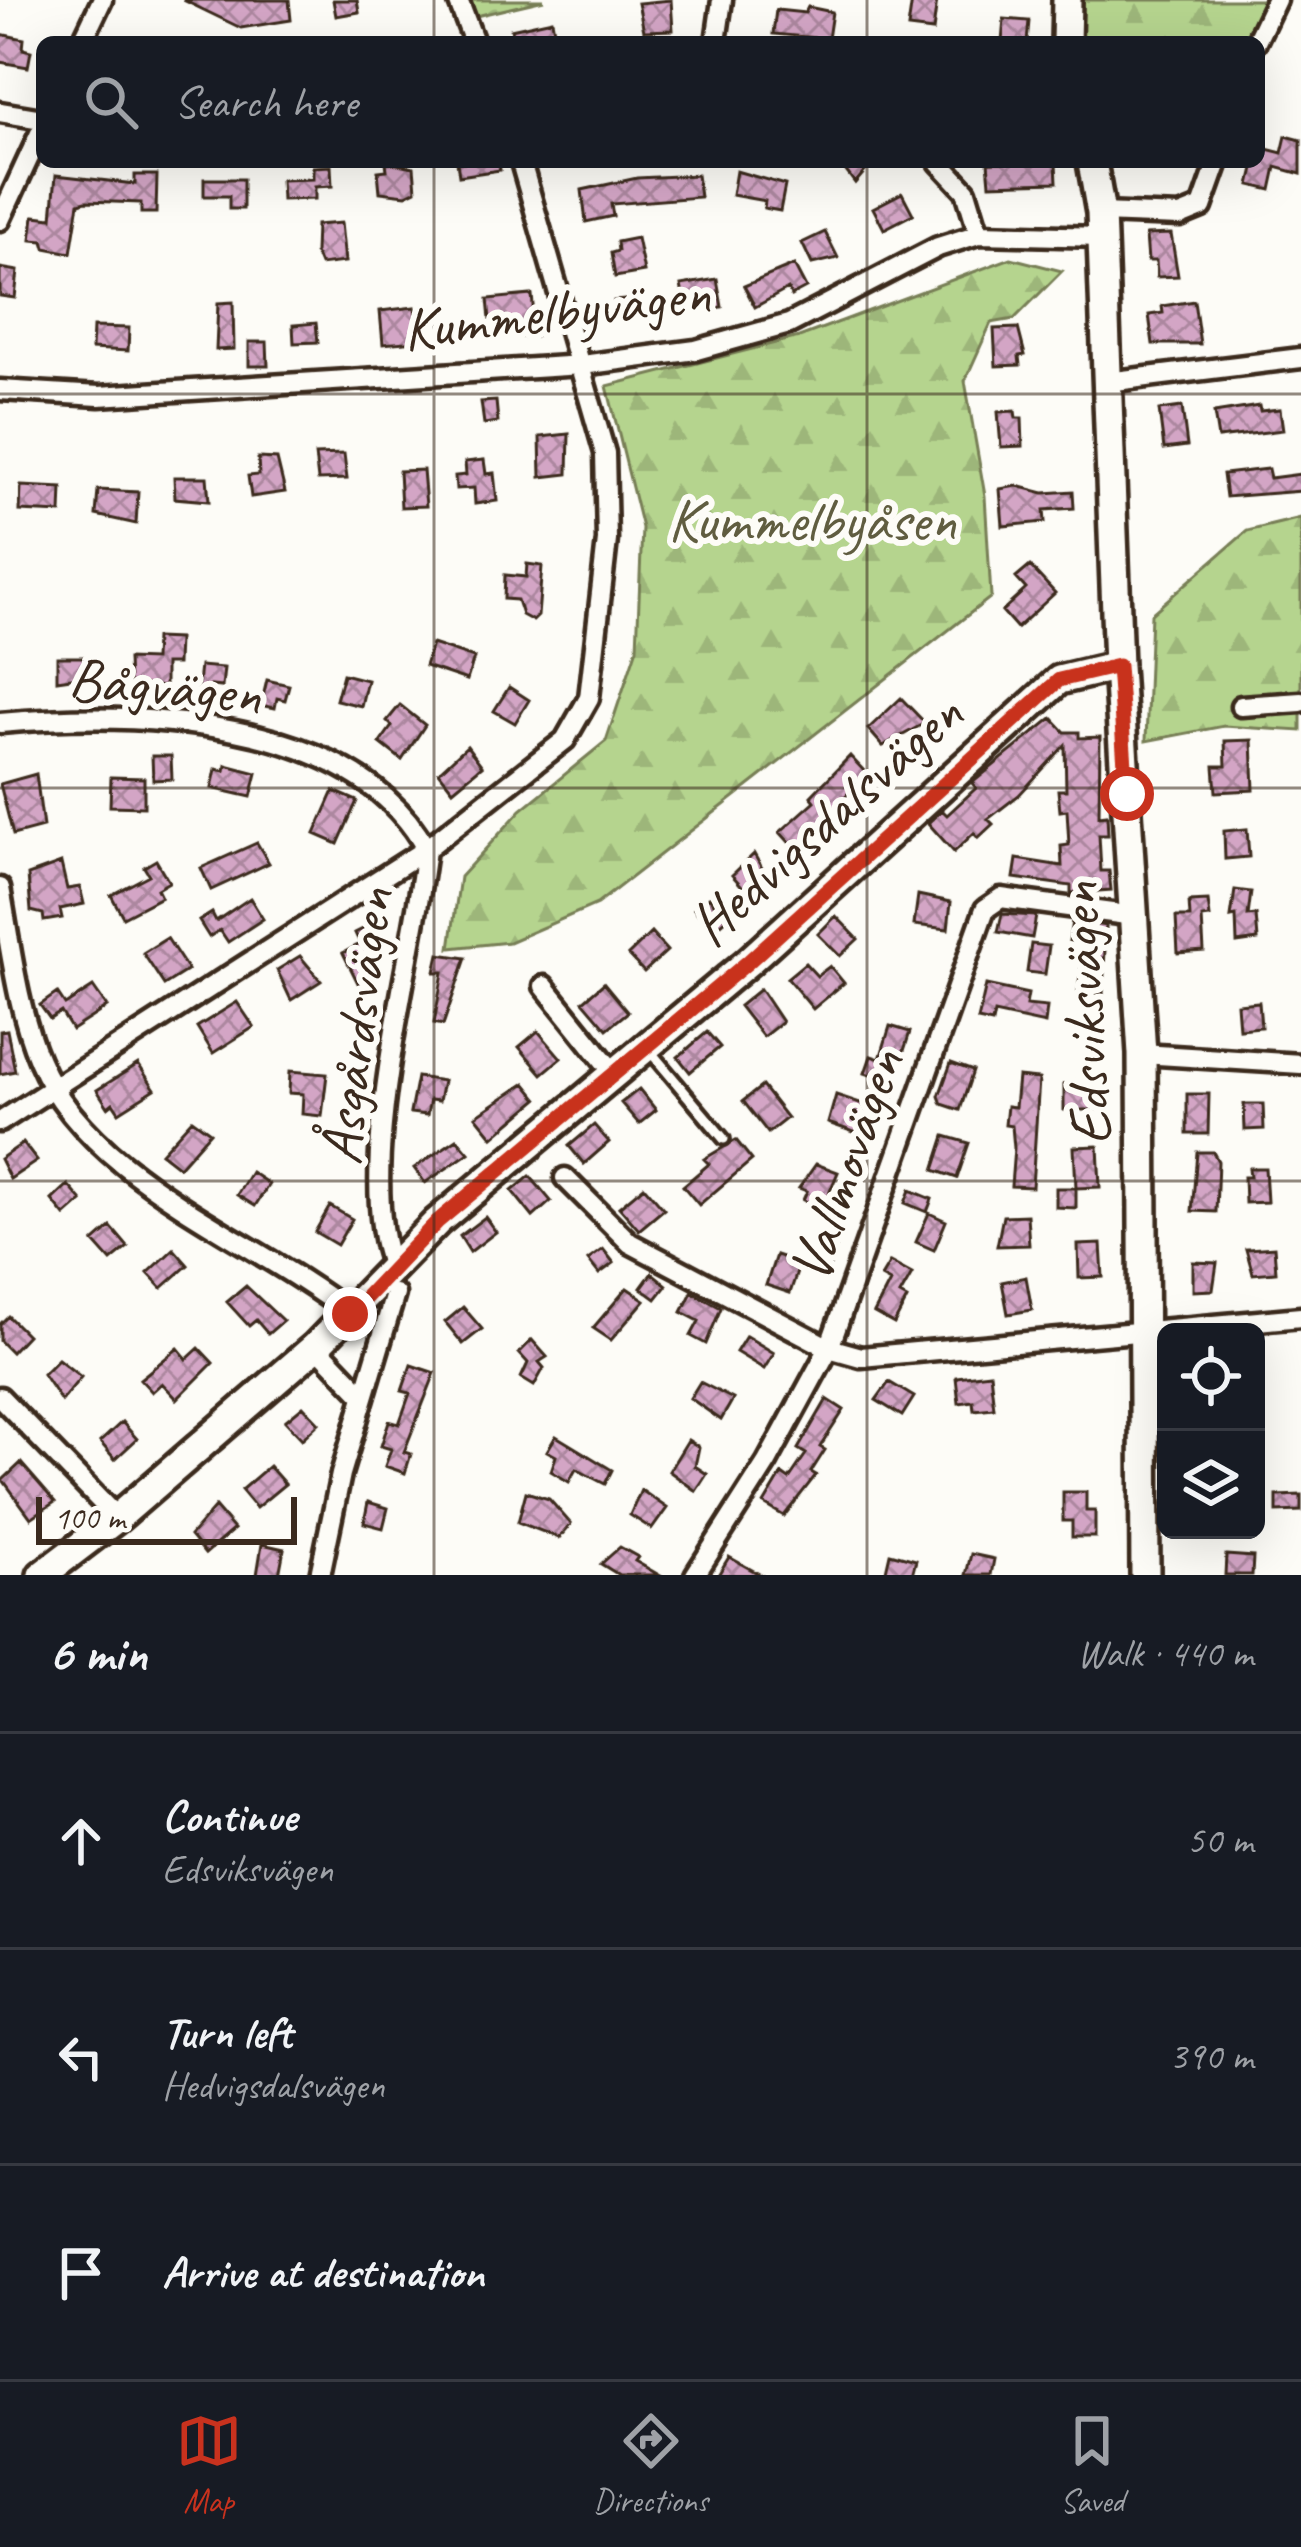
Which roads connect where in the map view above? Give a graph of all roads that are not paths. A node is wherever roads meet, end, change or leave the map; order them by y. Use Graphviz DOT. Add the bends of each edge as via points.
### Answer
graph roads {
  1 [pos="101,0"];
  2 [pos="458,0"];
  3 [pos="722,0"];
  4 [pos="1066,0"];
  5 [pos="1276,0"];
  6 [pos="85,36"];
  7 [pos="472,36"];
  8 [pos="717,36"];
  9 [pos="1066,36"];
  10 [pos="1259,36"];
  11 [pos="0,112"];
  12 [pos="36,118"];
  13 [pos="36,142"];
  14 [pos="523,168"];
  15 [pos="945,168"];
  16 [pos="1093,168"];
  17 [pos="1216,168"];
  18 [pos="0,220"];
  19 [pos="1101,225"];
  20 [pos="980,234"];
  21 [pos="1301,358"];
  22 [pos="582,365"];
  23 [pos="1107,382"];
  24 [pos="0,390"];
  25 [pos="1118,666"];
  26 [pos="1301,702"];
  27 [pos="1241,706"];
  28 [pos="0,723"];
  29 [pos="426,849"];
  30 [pos="0,888"];
  31 [pos="1134,916"];
  32 [pos="4,929"];
  33 [pos="544,986"];
  34 [pos="645,1045"];
  35 [pos="1142,1054"];
  36 [pos="1301,1064"];
  37 [pos="613,1072"];
  38 [pos="54,1087"];
  39 [pos="0,1123"];
  40 [pos="724,1139"];
  41 [pos="565,1178"];
  42 [pos="394,1281"];
  43 [pos="350,1314"];
  44 [pos="1301,1316"];
  45 [pos="1147,1327"];
  46 [pos="316,1346"];
  47 [pos="830,1348"];
  48 [pos="364,1396"];
  49 [pos="0,1397"];
  50 [pos="117,1518"];
  51 [pos="42,1575"];
  52 [pos="320,1575"];
  53 [pos="695,1575"];
  54 [pos="1145,1575"];
  1 -- 6 [label="street"];
  2 -- 7 [label="street"];
  3 -- 8 [label="street"];
  4 -- 9 [label="street"];
  5 -- 10 [label="street"];
  11 -- 12 [label="street"];
  13 -- 18 [label="street"];
  14 -- 22 [label="street, Åsgårdsvägen"];
  15 -- 20 [label="street" via="966,191"];
  16 -- 19 [label="street, Edsviksvägen"];
  17 -- 19 [label="street, Kummelbyvägen" via="1202,207"];
  19 -- 20 [label="street, Kummelbyvägen"];
  19 -- 23 [label="street, Edsviksvägen"];
  20 -- 22 [label="street, Kummelbyvägen" via="938,247 789,324 696,350"];
  21 -- 23 [label="street"];
  22 -- 24 [label="street, Kummelbyvägen" via="99,396"];
  22 -- 29 [label="street, Åsgårdsvägen" via="605,453 607,540 590,698 566,740"];
  23 -- 25 [label="street, Edsviksvägen"];
  25 -- 31 [label="street, Edsviksvägen"];
  25 -- 34 [label="street, Hedvigsdalsvägen" via="1059,680"];
  26 -- 27 [label="street"];
  28 -- 29 [label="street, Bågvägen" via="207,726 272,739 364,783 413,825"];
  29 -- 38 [label="street"];
  29 -- 42 [label="street, Åsgårdsvägen" via="386,1091 382,1242"];
  30 -- 32 [label="street"];
  31 -- 35 [label="street, Edsviksvägen"];
  31 -- 47 [label="street, Vallmovägen" via="1001,898 985,909"];
  32 -- 38 [label="street" via="38,1058"];
  33 -- 37 [label="street"];
  34 -- 37 [label="street, Hedvigsdalsvägen"];
  34 -- 40 [label="lane"];
  35 -- 36 [label="street"];
  35 -- 45 [label="street, Edsviksvägen"];
  37 -- 42 [label="street, Hedvigsdalsvägen"];
  38 -- 39 [label="street"];
  38 -- 43 [label="street" via="100,1145"];
  41 -- 47 [label="street" via="630,1244"];
  42 -- 43 [label="street, Hedvigsdalsvägen"];
  42 -- 48 [label="street"];
  43 -- 46 [label="street, Hedvigsdalsvägen"];
  44 -- 45 [label="street"];
  45 -- 47 [label="street" via="861,1357"];
  45 -- 54 [label="street, Edsviksvägen"];
  46 -- 48 [label="street"];
  46 -- 50 [label="street, Hedvigsdalsvägen"];
  47 -- 53 [label="street, Vallmovägen"];
  48 -- 52 [label="street"];
  49 -- 50 [label="street"];
  50 -- 51 [label="street, Hedvigsdalsvägen"];
}
